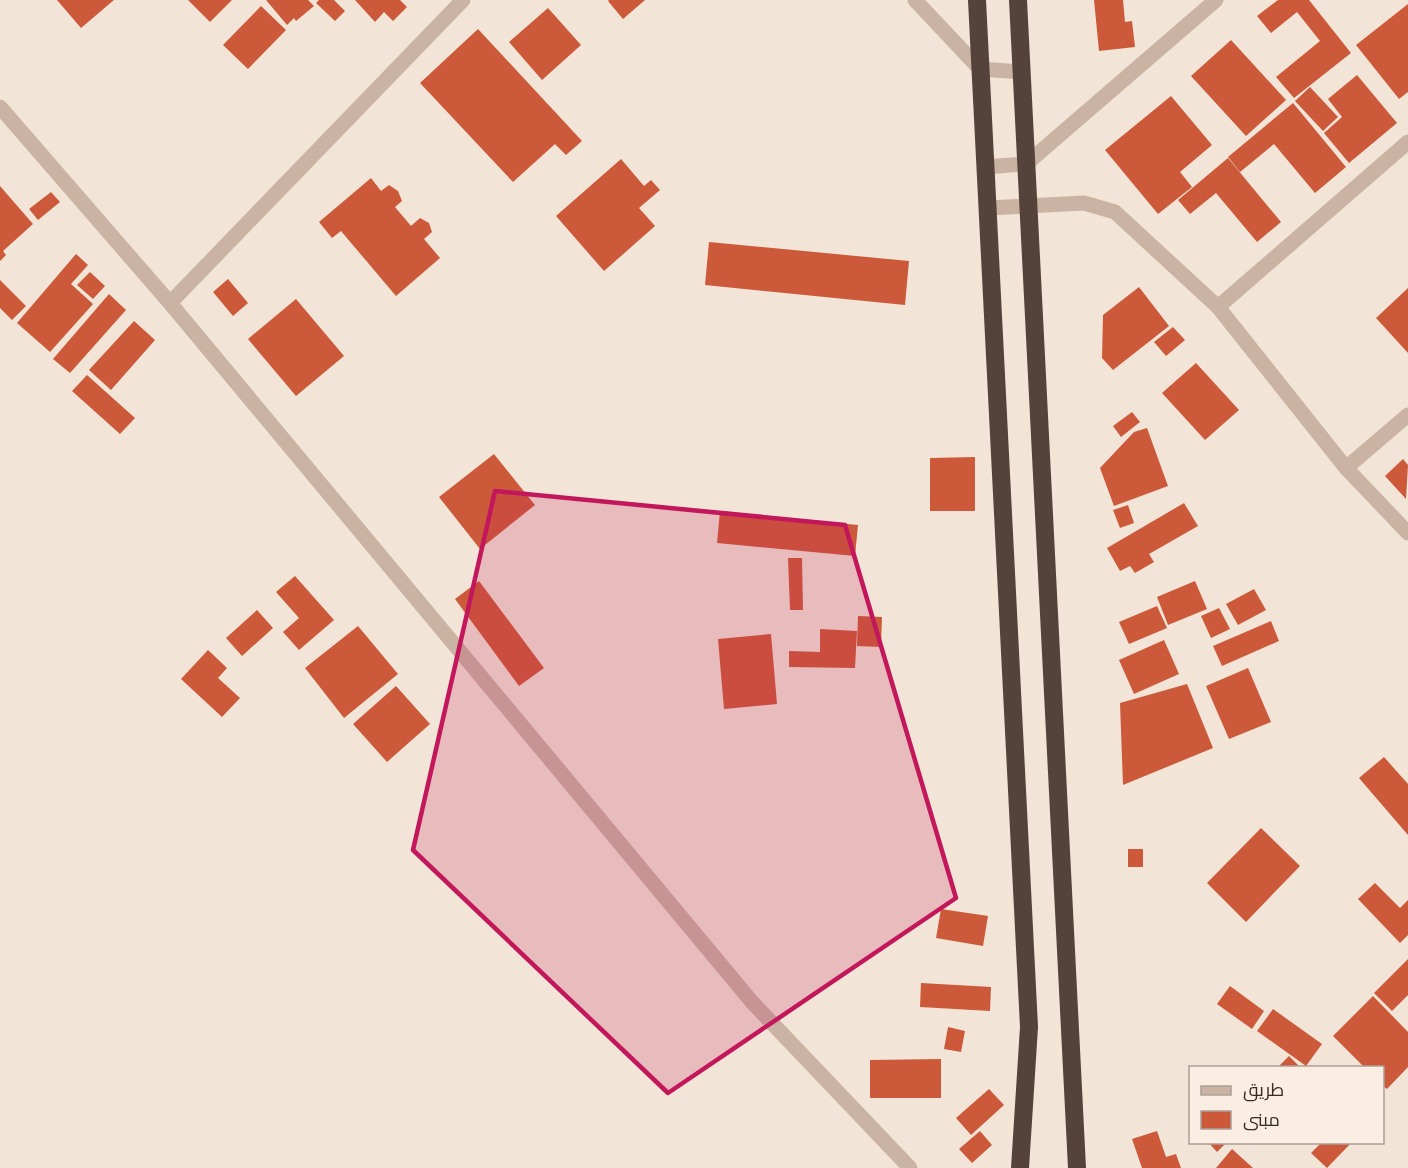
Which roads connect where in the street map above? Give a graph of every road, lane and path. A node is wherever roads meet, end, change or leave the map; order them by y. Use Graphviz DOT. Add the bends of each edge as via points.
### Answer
graph roads {
  1 [pos="463,0"];
  2 [pos="915,0"];
  3 [pos="976,0"];
  4 [pos="1018,0"];
  5 [pos="1216,0"];
  6 [pos="980,69"];
  7 [pos="1022,72"];
  8 [pos="0,107"];
  9 [pos="1408,142"];
  10 [pos="1026,164"];
  11 [pos="985,167"];
  12 [pos="1029,206"];
  13 [pos="987,208"];
  14 [pos="170,303"];
  15 [pos="1218,307"];
  16 [pos="1408,415"];
  17 [pos="1346,468"];
  18 [pos="1408,533"];
  19 [pos="910,1168"];
  20 [pos="1020,1168"];
  21 [pos="1077,1168"];
  1 -- 14 [label="street"];
  2 -- 6 [label="street"];
  3 -- 6 [label="highway"];
  4 -- 7 [label="highway"];
  5 -- 10 [label="street"];
  6 -- 7 [label="street"];
  6 -- 11 [label="highway"];
  7 -- 10 [label="highway"];
  8 -- 14 [label="street"];
  9 -- 15 [label="street"];
  10 -- 11 [label="street"];
  10 -- 12 [label="highway"];
  11 -- 13 [label="highway"];
  12 -- 13 [label="street"];
  12 -- 15 [label="street" via="1084,203 1115,212"];
  12 -- 21 [label="highway"];
  13 -- 20 [label="highway" via="1029,1027"];
  14 -- 19 [label="street" via="752,1002"];
  15 -- 17 [label="street"];
  16 -- 17 [label="street"];
  17 -- 18 [label="street"];
}
